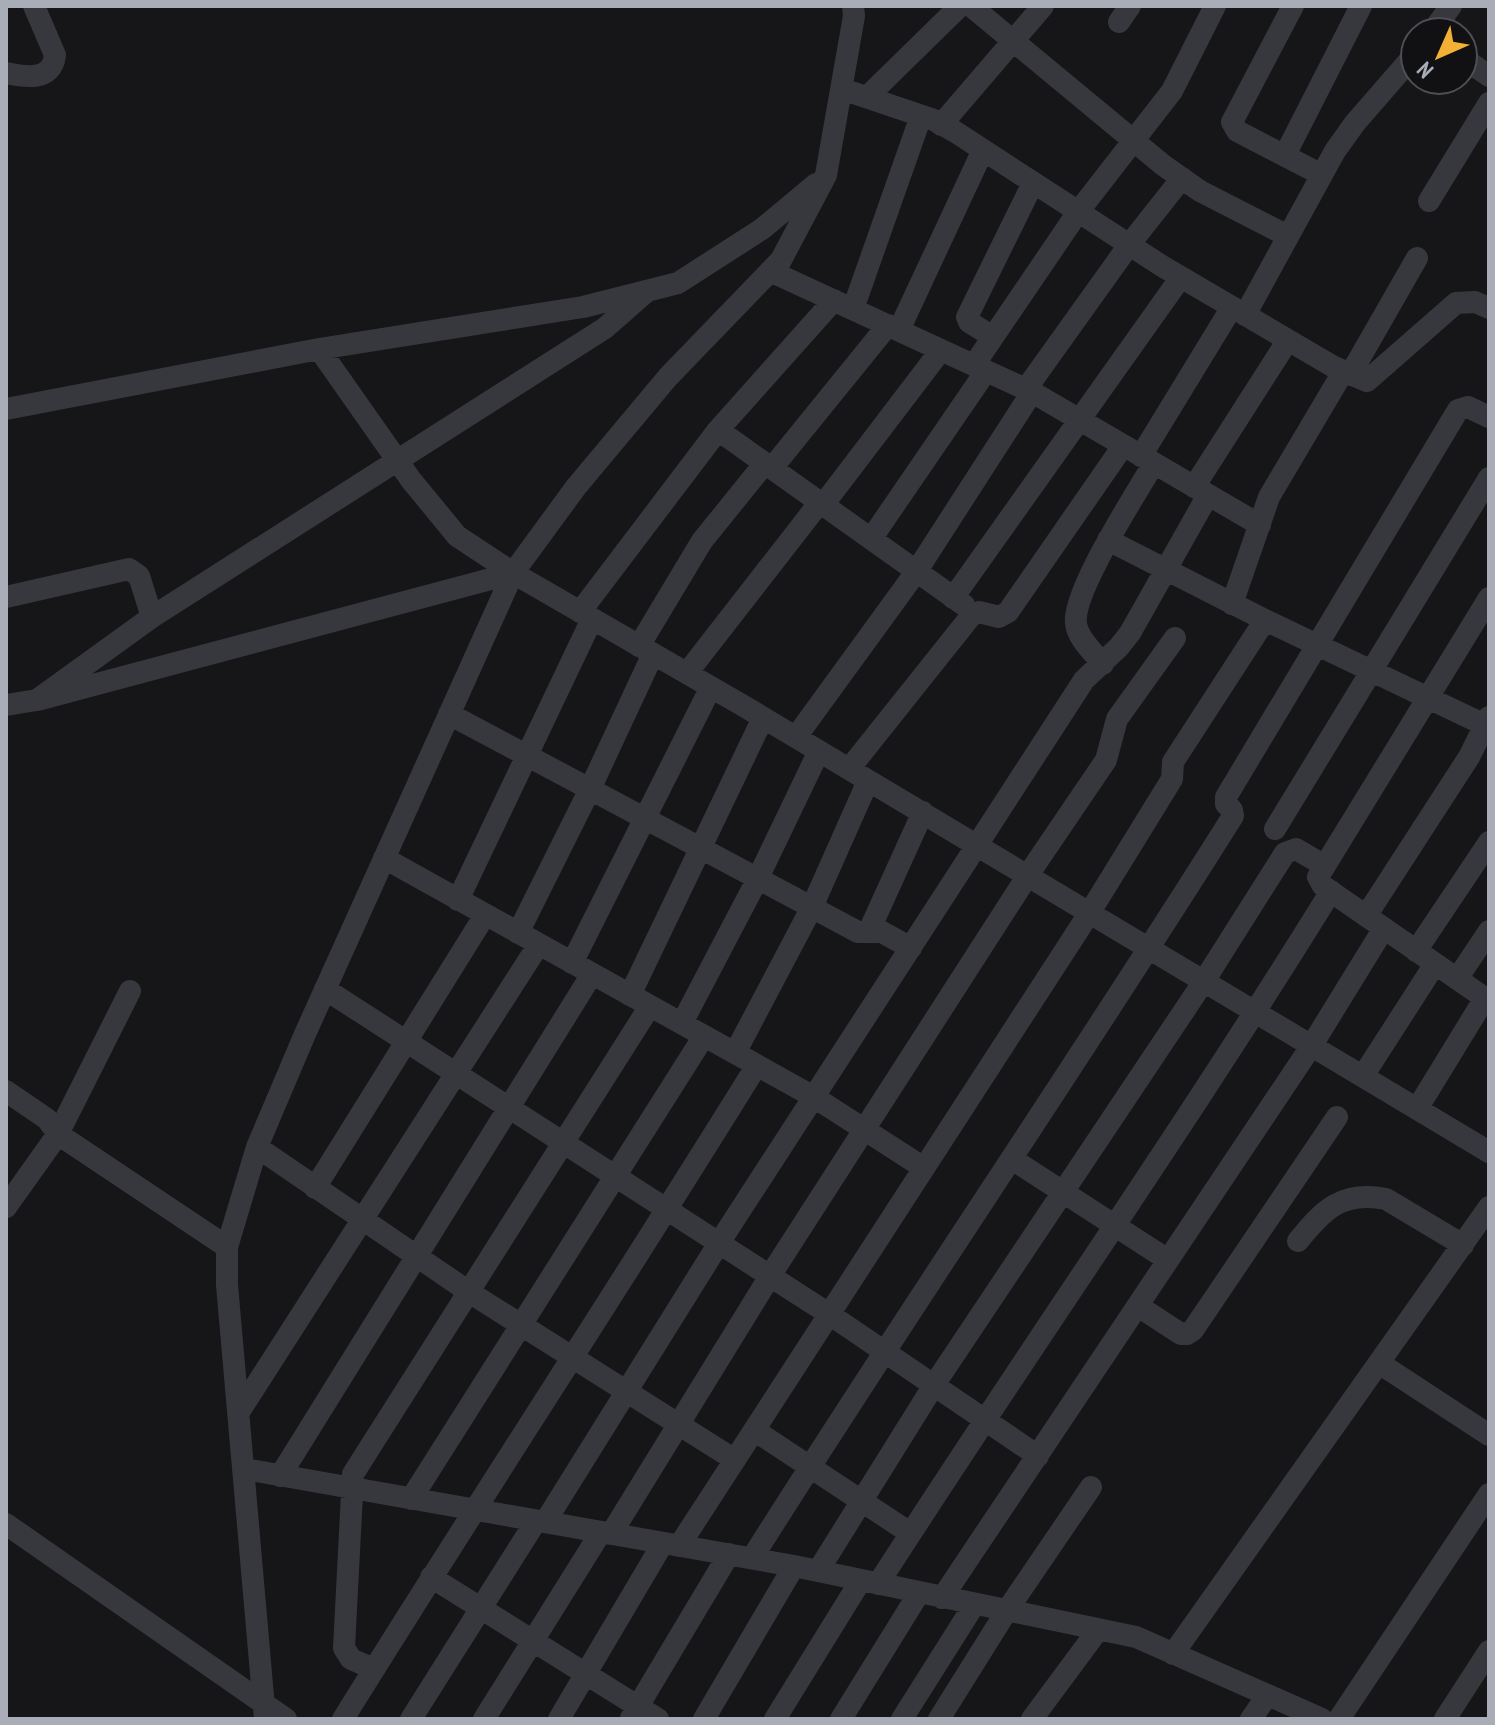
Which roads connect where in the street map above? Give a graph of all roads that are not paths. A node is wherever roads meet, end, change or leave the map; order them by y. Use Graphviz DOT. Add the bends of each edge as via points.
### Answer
graph roads {
  1 [pos="34,6"];
  2 [pos="853,6"];
  3 [pos="960,6"];
  4 [pos="971,6"];
  5 [pos="1043,6"];
  6 [pos="1215,6"];
  7 [pos="1293,6"];
  8 [pos="1361,6"];
  9 [pos="1013,41"];
  10 [pos="1399,72"];
  11 [pos="6,73"];
  12 [pos="842,89"];
  13 [pos="867,97"];
  14 [pos="1489,103"];
  15 [pos="931,120"];
  16 [pos="1134,142"];
  17 [pos="983,150"];
  18 [pos="1285,155"];
  19 [pos="826,175"];
  20 [pos="1322,175"];
  21 [pos="1182,178"];
  22 [pos="1033,183"];
  23 [pos="1429,201"];
  24 [pos="1078,212"];
  25 [pos="1288,236"];
  26 [pos="1129,245"];
  27 [pos="1417,258"];
  28 [pos="770,271"];
  29 [pos="1181,277"];
  30 [pos="647,291"];
  31 [pos="843,305"];
  32 [pos="1489,308"];
  33 [pos="1239,311"];
  34 [pos="893,328"];
  35 [pos="993,337"];
  36 [pos="1288,340"];
  37 [pos="319,349"];
  38 [pos="941,350"];
  39 [pos="980,368"];
  40 [pos="1347,373"];
  41 [pos="1029,390"];
  42 [pos="6,409"];
  43 [pos="1489,417"];
  44 [pos="1078,420"];
  45 [pos="718,430"];
  46 [pos="1139,455"];
  47 [pos="398,461"];
  48 [pos="769,466"];
  49 [pos="1489,478"];
  50 [pos="1201,491"];
  51 [pos="821,504"];
  52 [pos="1260,525"];
  53 [pos="871,539"];
  54 [pos="1108,540"];
  55 [pos="1166,570"];
  56 [pos="916,572"];
  57 [pos="513,573"];
  58 [pos="6,597"];
  59 [pos="953,598"];
  60 [pos="1489,598"];
  61 [pos="1232,604"];
  62 [pos="974,613"];
  63 [pos="586,615"];
  64 [pos="152,617"];
  65 [pos="1265,620"];
  66 [pos="1175,638"];
  67 [pos="1318,644"];
  68 [pos="646,650"];
  69 [pos="1103,664"];
  70 [pos="1374,671"];
  71 [pos="687,673"];
  72 [pos="711,687"];
  73 [pos="1430,698"];
  74 [pos="37,700"];
  75 [pos="6,705"];
  76 [pos="449,714"];
  77 [pos="763,718"];
  78 [pos="1487,723"];
  79 [pos="796,737"];
  80 [pos="819,751"];
  81 [pos="528,756"];
  82 [pos="1469,757"];
  83 [pos="1489,768"];
  84 [pos="859,775"];
  85 [pos="590,789"];
  86 [pos="923,812"];
  87 [pos="645,818"];
  88 [pos="1275,829"];
  89 [pos="1489,842"];
  90 [pos="978,846"];
  91 [pos="700,847"];
  92 [pos="384,858"];
  93 [pos="1325,866"];
  94 [pos="1028,875"];
  95 [pos="758,878"];
  96 [pos="1331,891"];
  97 [pos="458,900"];
  98 [pos="812,907"];
  99 [pos="1090,912"];
  100 [pos="485,915"];
  101 [pos="1375,922"];
  102 [pos="869,931"];
  103 [pos="1489,931"];
  104 [pos="518,933"];
  105 [pos="539,944"];
  106 [pos="911,948"];
  107 [pos="1150,948"];
  108 [pos="1416,951"];
  109 [pos="572,963"];
  110 [pos="1435,964"];
  111 [pos="592,974"];
  112 [pos="1457,979"];
  113 [pos="1204,981"];
  114 [pos="325,989"];
  115 [pos="130,991"];
  116 [pos="640,1000"];
  117 [pos="1487,1000"];
  118 [pos="1256,1012"];
  119 [pos="682,1023"];
  120 [pos="704,1036"];
  121 [pos="408,1042"];
  122 [pos="1312,1045"];
  123 [pos="735,1053"];
  124 [pos="757,1065"];
  125 [pos="458,1074"];
  126 [pos="1363,1076"];
  127 [pos="6,1091"];
  128 [pos="814,1097"];
  129 [pos="510,1108"];
  130 [pos="1417,1109"];
  131 [pos="1337,1117"];
  132 [pos="864,1130"];
  133 [pos="58,1134"];
  134 [pos="564,1143"];
  135 [pos="1486,1145"];
  136 [pos="257,1147"];
  137 [pos="1012,1159"];
  138 [pos="924,1168"];
  139 [pos="614,1175"];
  140 [pos="315,1188"];
  141 [pos="1064,1193"];
  142 [pos="6,1207"];
  143 [pos="1489,1207"];
  144 [pos="668,1209"];
  145 [pos="363,1220"];
  146 [pos="1113,1226"];
  147 [pos="1298,1241"];
  148 [pos="719,1243"];
  149 [pos="1463,1245"];
  150 [pos="227,1247"];
  151 [pos="417,1255"];
  152 [pos="1168,1260"];
  153 [pos="770,1276"];
  154 [pos="469,1292"];
  155 [pos="1138,1306"];
  156 [pos="829,1314"];
  157 [pos="520,1325"];
  158 [pos="883,1350"];
  159 [pos="572,1357"];
  160 [pos="1379,1363"];
  161 [pos="934,1385"];
  162 [pos="626,1392"];
  163 [pos="239,1412"];
  164 [pos="984,1419"];
  165 [pos="679,1423"];
  166 [pos="754,1430"];
  167 [pos="1489,1435"];
  168 [pos="1038,1456"];
  169 [pos="735,1460"];
  170 [pos="809,1468"];
  171 [pos="245,1469"];
  172 [pos="280,1476"];
  173 [pos="1091,1487"];
  174 [pos="351,1488"];
  175 [pos="1489,1494"];
  176 [pos="411,1499"];
  177 [pos="861,1502"];
  178 [pos="473,1509"];
  179 [pos="541,1521"];
  180 [pos="6,1524"];
  181 [pos="606,1533"];
  182 [pos="910,1533"];
  183 [pos="671,1544"];
  184 [pos="740,1556"];
  185 [pos="794,1566"];
  186 [pos="818,1571"];
  187 [pos="431,1577"];
  188 [pos="869,1582"];
  189 [pos="919,1593"];
  190 [pos="942,1598"];
  191 [pos="974,1605"];
  192 [pos="482,1609"];
  193 [pos="1006,1612"];
  194 [pos="1098,1630"];
  195 [pos="533,1641"];
  196 [pos="1489,1651"];
  197 [pos="1173,1654"];
  198 [pos="374,1669"];
  199 [pos="587,1676"];
  200 [pos="1267,1696"];
  201 [pos="264,1712"];
  202 [pos="634,1714"];
  203 [pos="286,1719"];
  204 [pos="343,1719"];
  205 [pos="411,1719"];
  206 [pos="484,1719"];
  207 [pos="559,1719"];
  208 [pos="658,1719"];
  209 [pos="704,1719"];
  210 [pos="775,1719"];
  211 [pos="841,1719"];
  212 [pos="902,1719"];
  213 [pos="939,1719"];
  214 [pos="1032,1719"];
  215 [pos="1251,1719"];
  216 [pos="1322,1719"];
  217 [pos="1339,1719"];
  218 [pos="1445,1719"];
  1 -- 11 [label="street" via="54,64 30,77"];
  2 -- 12 [label="street"];
  3 -- 13 [label="street"];
  4 -- 9 [label="street"];
  5 -- 9 [label="street"];
  6 -- 16 [label="street" via="1172,91"];
  7 -- 18 [label="street" via="1232,122 1237,131"];
  8 -- 18 [label="street"];
  9 -- 15 [label="street"];
  9 -- 16 [label="street"];
  10 -- 20 [label="street" via="1355,123"];
  12 -- 13 [label="street"];
  12 -- 19 [label="street"];
  13 -- 15 [label="street"];
  14 -- 23 [label="street"];
  15 -- 17 [label="street"];
  15 -- 31 [label="street"];
  16 -- 21 [label="street"];
  16 -- 24 [label="street"];
  17 -- 22 [label="street"];
  17 -- 34 [label="street"];
  18 -- 20 [label="street"];
  19 -- 28 [label="street"];
  19 -- 30 [label="street" via="762,229 678,283"];
  20 -- 25 [label="street"];
  21 -- 25 [label="street"];
  21 -- 26 [label="street"];
  22 -- 24 [label="street"];
  22 -- 35 [label="street" via="967,317"];
  24 -- 26 [label="street"];
  24 -- 35 [label="street"];
  25 -- 33 [label="street"];
  26 -- 29 [label="street"];
  26 -- 41 [label="street"];
  27 -- 40 [label="street"];
  28 -- 31 [label="street"];
  28 -- 57 [label="street" via="668,377"];
  29 -- 33 [label="street"];
  29 -- 44 [label="street"];
  30 -- 37 [label="street" via="583,307"];
  30 -- 47 [label="street" via="605,328"];
  31 -- 34 [label="street"];
  31 -- 45 [label="street"];
  32 -- 40 [label="street" via="1456,303 1372,379 1362,381"];
  33 -- 36 [label="street"];
  33 -- 46 [label="street"];
  34 -- 38 [label="street"];
  34 -- 48 [label="street"];
  35 -- 39 [label="street"];
  36 -- 40 [label="street"];
  36 -- 50 [label="street"];
  37 -- 42 [label="street"];
  37 -- 47 [label="street"];
  38 -- 39 [label="street"];
  38 -- 51 [label="street"];
  39 -- 41 [label="street"];
  39 -- 53 [label="street"];
  40 -- 52 [label="street" via="1280,475"];
  41 -- 44 [label="street"];
  41 -- 56 [label="street"];
  43 -- 67 [label="street" via="1468,407 1458,410"];
  44 -- 46 [label="street"];
  44 -- 59 [label="street"];
  45 -- 48 [label="street"];
  45 -- 63 [label="street"];
  46 -- 50 [label="street"];
  46 -- 54 [label="street"];
  46 -- 62 [label="street" via="1008,612 999,617"];
  47 -- 57 [label="street" via="457,536"];
  47 -- 64 [label="street"];
  48 -- 51 [label="street"];
  48 -- 68 [label="street" via="702,541"];
  49 -- 70 [label="street"];
  50 -- 52 [label="street"];
  50 -- 55 [label="street"];
  51 -- 53 [label="street"];
  51 -- 71 [label="street"];
  52 -- 61 [label="street"];
  53 -- 56 [label="street"];
  54 -- 55 [label="street"];
  54 -- 69 [label="street" via="1086,584 1075,623"];
  55 -- 61 [label="street"];
  55 -- 69 [label="street" via="1130,633"];
  56 -- 59 [label="street"];
  56 -- 79 [label="street"];
  57 -- 63 [label="street"];
  57 -- 74 [label="street"];
  57 -- 76 [label="street"];
  58 -- 64 [label="street" via="129,569 139,576"];
  59 -- 62 [label="street"];
  60 -- 73 [label="street"];
  61 -- 65 [label="street"];
  62 -- 84 [label="street"];
  63 -- 68 [label="street"];
  63 -- 81 [label="street"];
  64 -- 74 [label="street"];
  65 -- 67 [label="street"];
  65 -- 99 [label="street" via="1173,762 1172,779"];
  66 -- 94 [label="street" via="1117,719 1106,760"];
  67 -- 70 [label="street"];
  67 -- 107 [label="street" via="1226,797 1233,816"];
  68 -- 71 [label="street"];
  68 -- 85 [label="street"];
  69 -- 90 [label="street" via="1084,680"];
  70 -- 73 [label="street"];
  70 -- 88 [label="street"];
  71 -- 72 [label="street"];
  72 -- 77 [label="street"];
  72 -- 87 [label="street"];
  73 -- 78 [label="street"];
  73 -- 93 [label="street"];
  74 -- 75 [label="street"];
  76 -- 81 [label="street"];
  76 -- 92 [label="street"];
  77 -- 79 [label="street"];
  77 -- 91 [label="street"];
  78 -- 82 [label="street"];
  79 -- 80 [label="street"];
  80 -- 84 [label="street"];
  80 -- 95 [label="street"];
  81 -- 85 [label="street"];
  81 -- 97 [label="street"];
  82 -- 83 [label="street"];
  82 -- 101 [label="street"];
  84 -- 86 [label="street"];
  84 -- 98 [label="street"];
  85 -- 87 [label="street"];
  85 -- 104 [label="street"];
  86 -- 90 [label="street"];
  86 -- 102 [label="street"];
  87 -- 91 [label="street"];
  87 -- 109 [label="street"];
  89 -- 108 [label="street"];
  90 -- 94 [label="street"];
  90 -- 106 [label="street"];
  91 -- 95 [label="street"];
  91 -- 116 [label="street"];
  92 -- 97 [label="street"];
  92 -- 114 [label="street"];
  93 -- 96 [label="street" via="1319,882"];
  93 -- 113 [label="street" via="1296,849 1285,853"];
  94 -- 99 [label="street"];
  94 -- 132 [label="street"];
  95 -- 98 [label="street"];
  95 -- 119 [label="street"];
  96 -- 101 [label="street"];
  96 -- 118 [label="street"];
  97 -- 100 [label="street"];
  98 -- 102 [label="street" via="858,932"];
  98 -- 123 [label="street"];
  99 -- 107 [label="street"];
  99 -- 138 [label="street"];
  100 -- 104 [label="street"];
  100 -- 121 [label="street"];
  101 -- 108 [label="street"];
  101 -- 122 [label="street"];
  102 -- 106 [label="street"];
  103 -- 112 [label="street"];
  104 -- 105 [label="street"];
  105 -- 109 [label="street"];
  105 -- 125 [label="street"];
  106 -- 128 [label="street"];
  107 -- 113 [label="street"];
  107 -- 137 [label="street"];
  108 -- 110 [label="street"];
  109 -- 111 [label="street"];
  110 -- 112 [label="street"];
  110 -- 126 [label="street"];
  111 -- 116 [label="street"];
  111 -- 129 [label="street"];
  112 -- 117 [label="street"];
  113 -- 118 [label="street"];
  113 -- 141 [label="street"];
  114 -- 121 [label="street"];
  114 -- 136 [label="street"];
  115 -- 133 [label="street"];
  116 -- 119 [label="street"];
  116 -- 134 [label="street"];
  117 -- 130 [label="street"];
  118 -- 122 [label="street"];
  118 -- 146 [label="street"];
  119 -- 120 [label="street"];
  120 -- 123 [label="street"];
  120 -- 139 [label="street"];
  121 -- 125 [label="street"];
  121 -- 140 [label="street"];
  122 -- 126 [label="street"];
  122 -- 152 [label="street"];
  123 -- 124 [label="street"];
  124 -- 128 [label="street"];
  124 -- 144 [label="street"];
  125 -- 129 [label="street"];
  125 -- 145 [label="street"];
  126 -- 130 [label="street"];
  127 -- 133 [label="street" via="47,1119"];
  128 -- 132 [label="street"];
  128 -- 148 [label="street"];
  129 -- 134 [label="street"];
  129 -- 151 [label="street"];
  130 -- 135 [label="street"];
  131 -- 155 [label="street" via="1193,1330 1181,1334"];
  132 -- 138 [label="street"];
  132 -- 153 [label="street"];
  133 -- 142 [label="street"];
  133 -- 150 [label="street"];
  134 -- 139 [label="street"];
  134 -- 154 [label="street"];
  136 -- 140 [label="street"];
  136 -- 150 [label="street"];
  137 -- 141 [label="street"];
  137 -- 158 [label="street"];
  138 -- 156 [label="street"];
  139 -- 144 [label="street"];
  139 -- 157 [label="street"];
  140 -- 145 [label="street"];
  141 -- 146 [label="street"];
  141 -- 161 [label="street"];
  143 -- 149 [label="street"];
  144 -- 148 [label="street"];
  144 -- 159 [label="street"];
  145 -- 151 [label="street"];
  145 -- 163 [label="street"];
  146 -- 152 [label="street"];
  146 -- 164 [label="street"];
  147 -- 149 [label="street" via="1327,1207 1376,1196"];
  148 -- 153 [label="street"];
  148 -- 162 [label="street"];
  149 -- 160 [label="street"];
  150 -- 163 [label="street"];
  151 -- 154 [label="street"];
  151 -- 172 [label="street"];
  152 -- 155 [label="street"];
  153 -- 156 [label="street"];
  153 -- 165 [label="street"];
  154 -- 157 [label="street"];
  154 -- 174 [label="street" via="359,1462"];
  155 -- 168 [label="street"];
  156 -- 158 [label="street"];
  156 -- 166 [label="street"];
  157 -- 159 [label="street"];
  157 -- 176 [label="street"];
  158 -- 161 [label="street"];
  158 -- 170 [label="street"];
  159 -- 162 [label="street"];
  159 -- 178 [label="street"];
  160 -- 167 [label="street"];
  160 -- 197 [label="street"];
  161 -- 164 [label="street"];
  161 -- 177 [label="street"];
  162 -- 165 [label="street"];
  162 -- 179 [label="street"];
  163 -- 171 [label="street"];
  164 -- 168 [label="street"];
  164 -- 182 [label="street"];
  165 -- 169 [label="street"];
  165 -- 181 [label="street"];
  166 -- 169 [label="street"];
  166 -- 170 [label="street"];
  168 -- 190 [label="street"];
  169 -- 183 [label="street"];
  170 -- 177 [label="street"];
  170 -- 184 [label="street"];
  171 -- 172 [label="street"];
  171 -- 201 [label="street"];
  172 -- 174 [label="street"];
  173 -- 193 [label="street"];
  174 -- 176 [label="street"];
  174 -- 198 [label="street" via="344,1648 351,1659"];
  175 -- 217 [label="street"];
  176 -- 178 [label="street"];
  177 -- 182 [label="street"];
  177 -- 186 [label="street"];
  178 -- 179 [label="street"];
  178 -- 187 [label="street"];
  179 -- 181 [label="street"];
  179 -- 192 [label="street"];
  180 -- 201 [label="street"];
  181 -- 183 [label="street"];
  181 -- 195 [label="street"];
  182 -- 188 [label="street"];
  183 -- 184 [label="street"];
  183 -- 199 [label="street"];
  184 -- 185 [label="street"];
  184 -- 202 [label="street"];
  185 -- 186 [label="street"];
  185 -- 209 [label="street"];
  186 -- 188 [label="street"];
  187 -- 192 [label="street"];
  187 -- 198 [label="street"];
  188 -- 189 [label="street"];
  188 -- 210 [label="street"];
  189 -- 190 [label="street"];
  189 -- 211 [label="street"];
  190 -- 191 [label="street"];
  191 -- 193 [label="street"];
  191 -- 212 [label="street"];
  192 -- 195 [label="street"];
  192 -- 205 [label="street"];
  193 -- 194 [label="street"];
  193 -- 213 [label="street"];
  194 -- 197 [label="street" via="1136,1637"];
  194 -- 214 [label="street"];
  195 -- 199 [label="street"];
  195 -- 206 [label="street"];
  196 -- 218 [label="street"];
  197 -- 200 [label="street"];
  198 -- 204 [label="street"];
  199 -- 202 [label="street"];
  199 -- 207 [label="street"];
  200 -- 215 [label="street"];
  200 -- 216 [label="street"];
  201 -- 203 [label="street"];
  202 -- 208 [label="street"];
}
